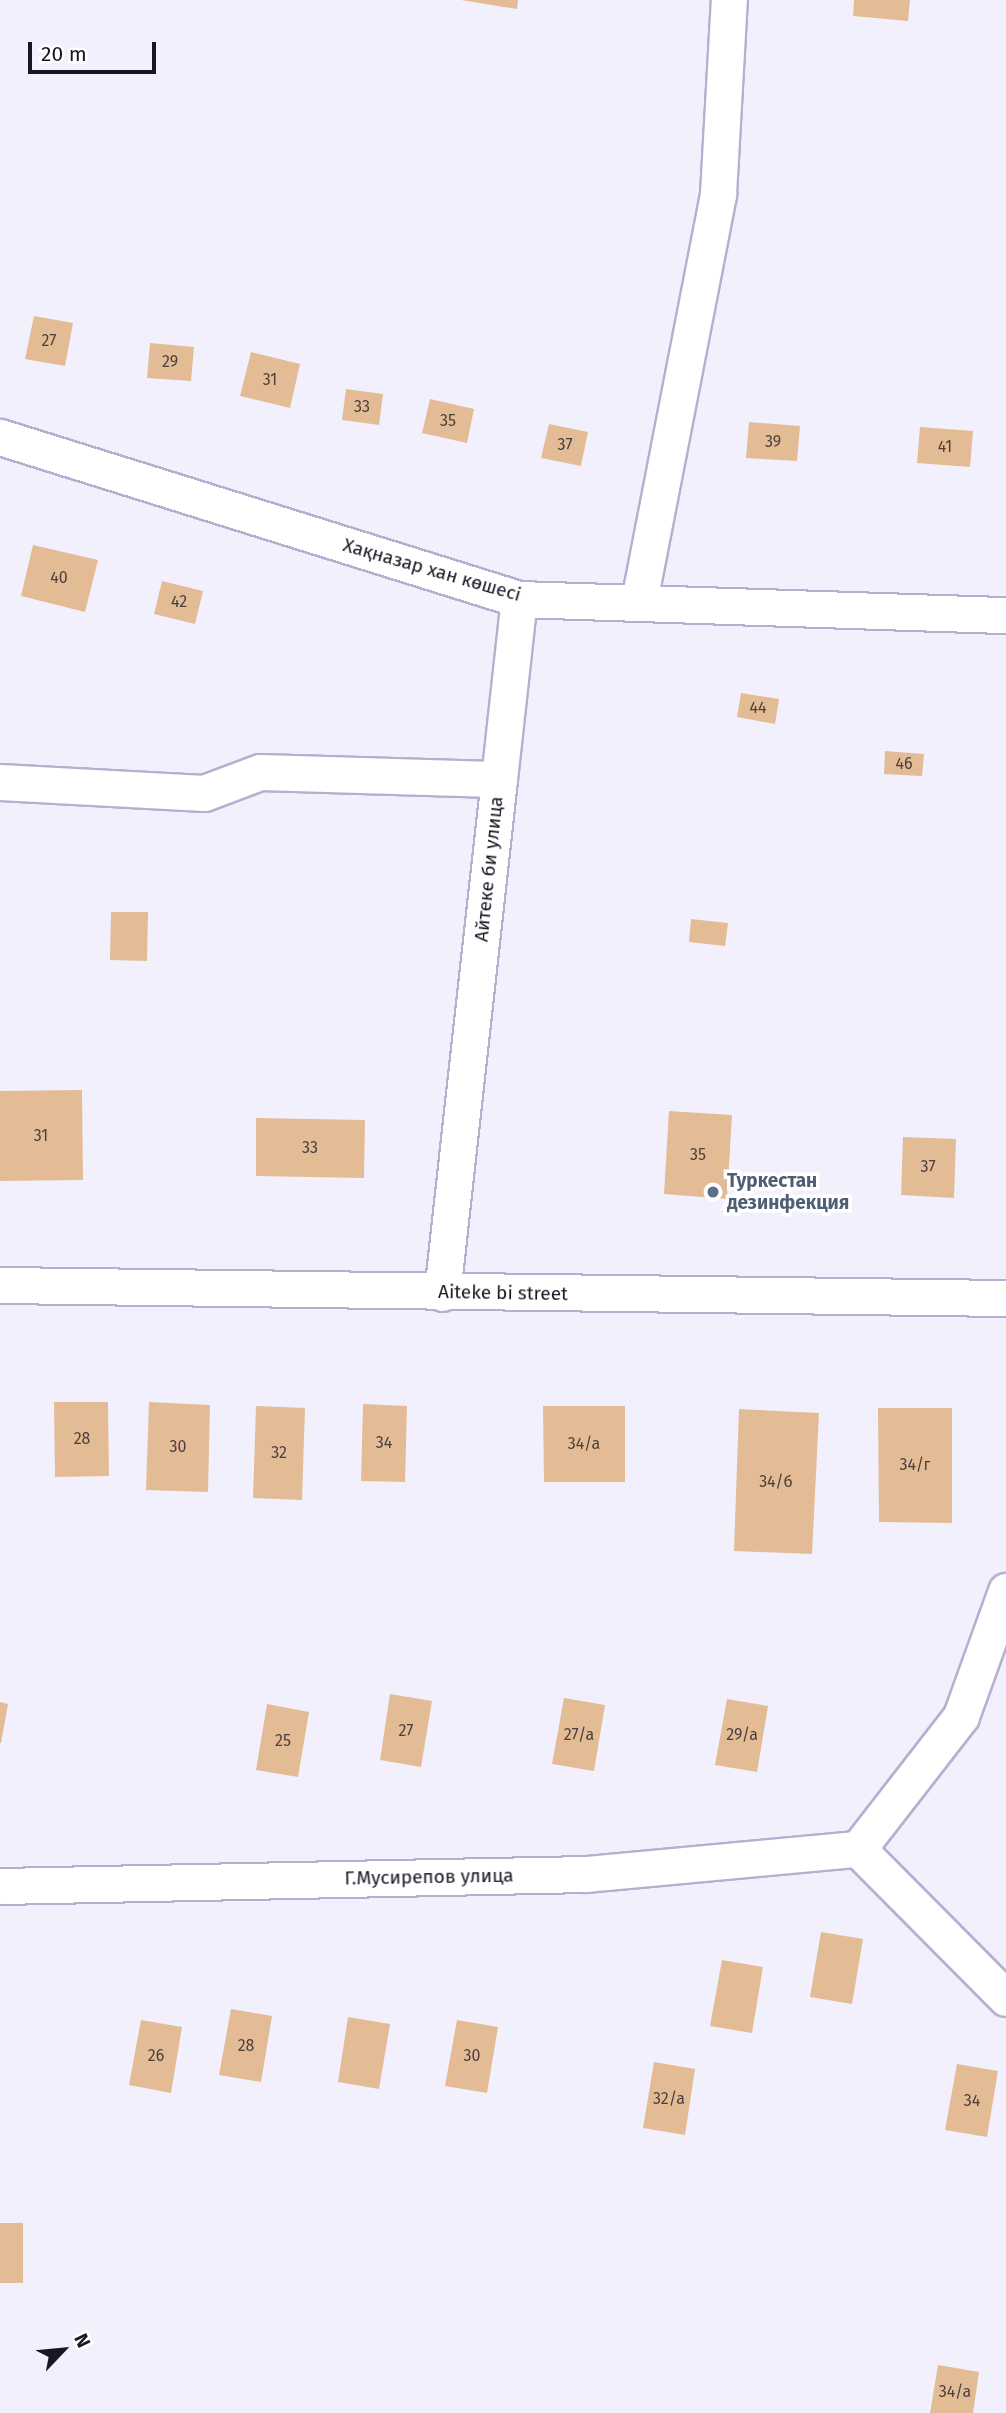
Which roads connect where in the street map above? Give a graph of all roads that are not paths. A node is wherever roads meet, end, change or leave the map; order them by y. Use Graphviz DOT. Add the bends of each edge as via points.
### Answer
graph roads {
  1 [pos="729,0"];
  2 [pos="0,437"];
  3 [pos="519,598"];
  4 [pos="639,601"];
  5 [pos="1006,615"];
  6 [pos="499,779"];
  7 [pos="0,782"];
  8 [pos="0,1285"];
  9 [pos="442,1293"];
  10 [pos="1006,1298"];
  11 [pos="1006,1591"];
  12 [pos="858,1849"];
  13 [pos="0,1886"];
  14 [pos="1006,1998"];
  1 -- 4 [label="street" via="718,194"];
  2 -- 3 [label="street, Хақназар хан көшесі"];
  3 -- 4 [label="street, Хақназар хан көшесі"];
  3 -- 6 [label="street"];
  4 -- 5 [label="street, Хақназар хан көшесі"];
  6 -- 7 [label="street, Айтеке би улица" via="260,772 204,793"];
  6 -- 9 [label="street, Айтеке би улица"];
  8 -- 9 [label="street, Aiteke bi street"];
  9 -- 10 [label="street, Aiteke bi street"];
  11 -- 12 [label="street" via="961,1716"];
  12 -- 13 [label="street, Г.Мусирепов улица" via="586,1874"];
  12 -- 14 [label="street"];
}
